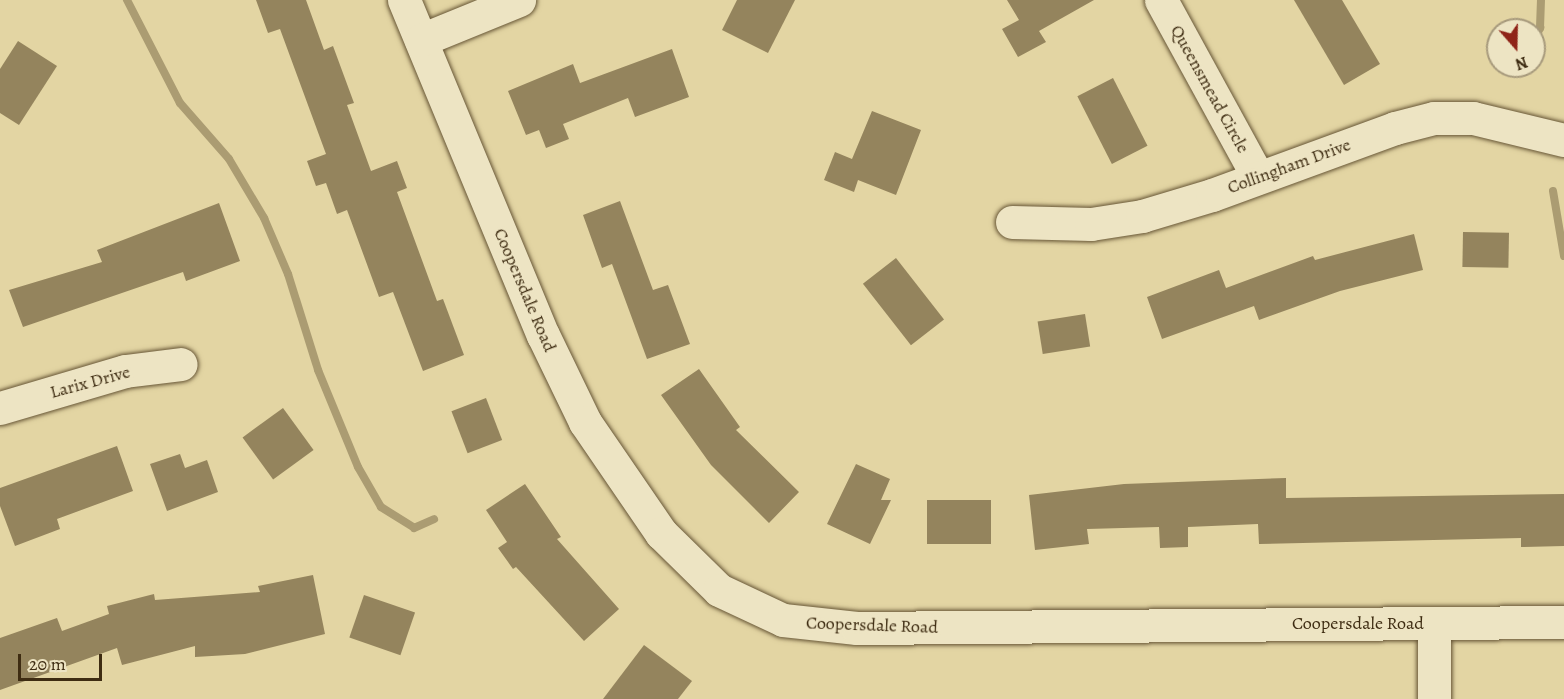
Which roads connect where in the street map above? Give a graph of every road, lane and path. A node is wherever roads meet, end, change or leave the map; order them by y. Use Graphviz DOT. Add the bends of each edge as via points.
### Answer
graph roads {
  1 [pos="404,0"];
  2 [pos="519,0"];
  3 [pos="1161,0"];
  4 [pos="421,40"];
  5 [pos="1564,140"];
  6 [pos="1258,177"];
  7 [pos="1012,222"];
  8 [pos="181,364"];
  9 [pos="0,408"];
  10 [pos="1434,622"];
  11 [pos="1564,622"];
  12 [pos="1434,699"];
  1 -- 4 [label="street, Coopersdale Road"];
  2 -- 4 [label="street"];
  3 -- 6 [label="street, Queensmead Circle"];
  4 -- 10 [label="street, Coopersdale Road" via="543,335 585,422 661,533 719,590 783,620 857,628"];
  5 -- 6 [label="street, Collingham Drive" via="1506,123 1434,118"];
  6 -- 7 [label="street, Collingham Drive" via="1142,216 1091,224"];
  8 -- 9 [label="street, Larix Drive" via="125,371"];
  10 -- 11 [label="street, Coopersdale Road"];
  10 -- 12 [label="street"];
}
